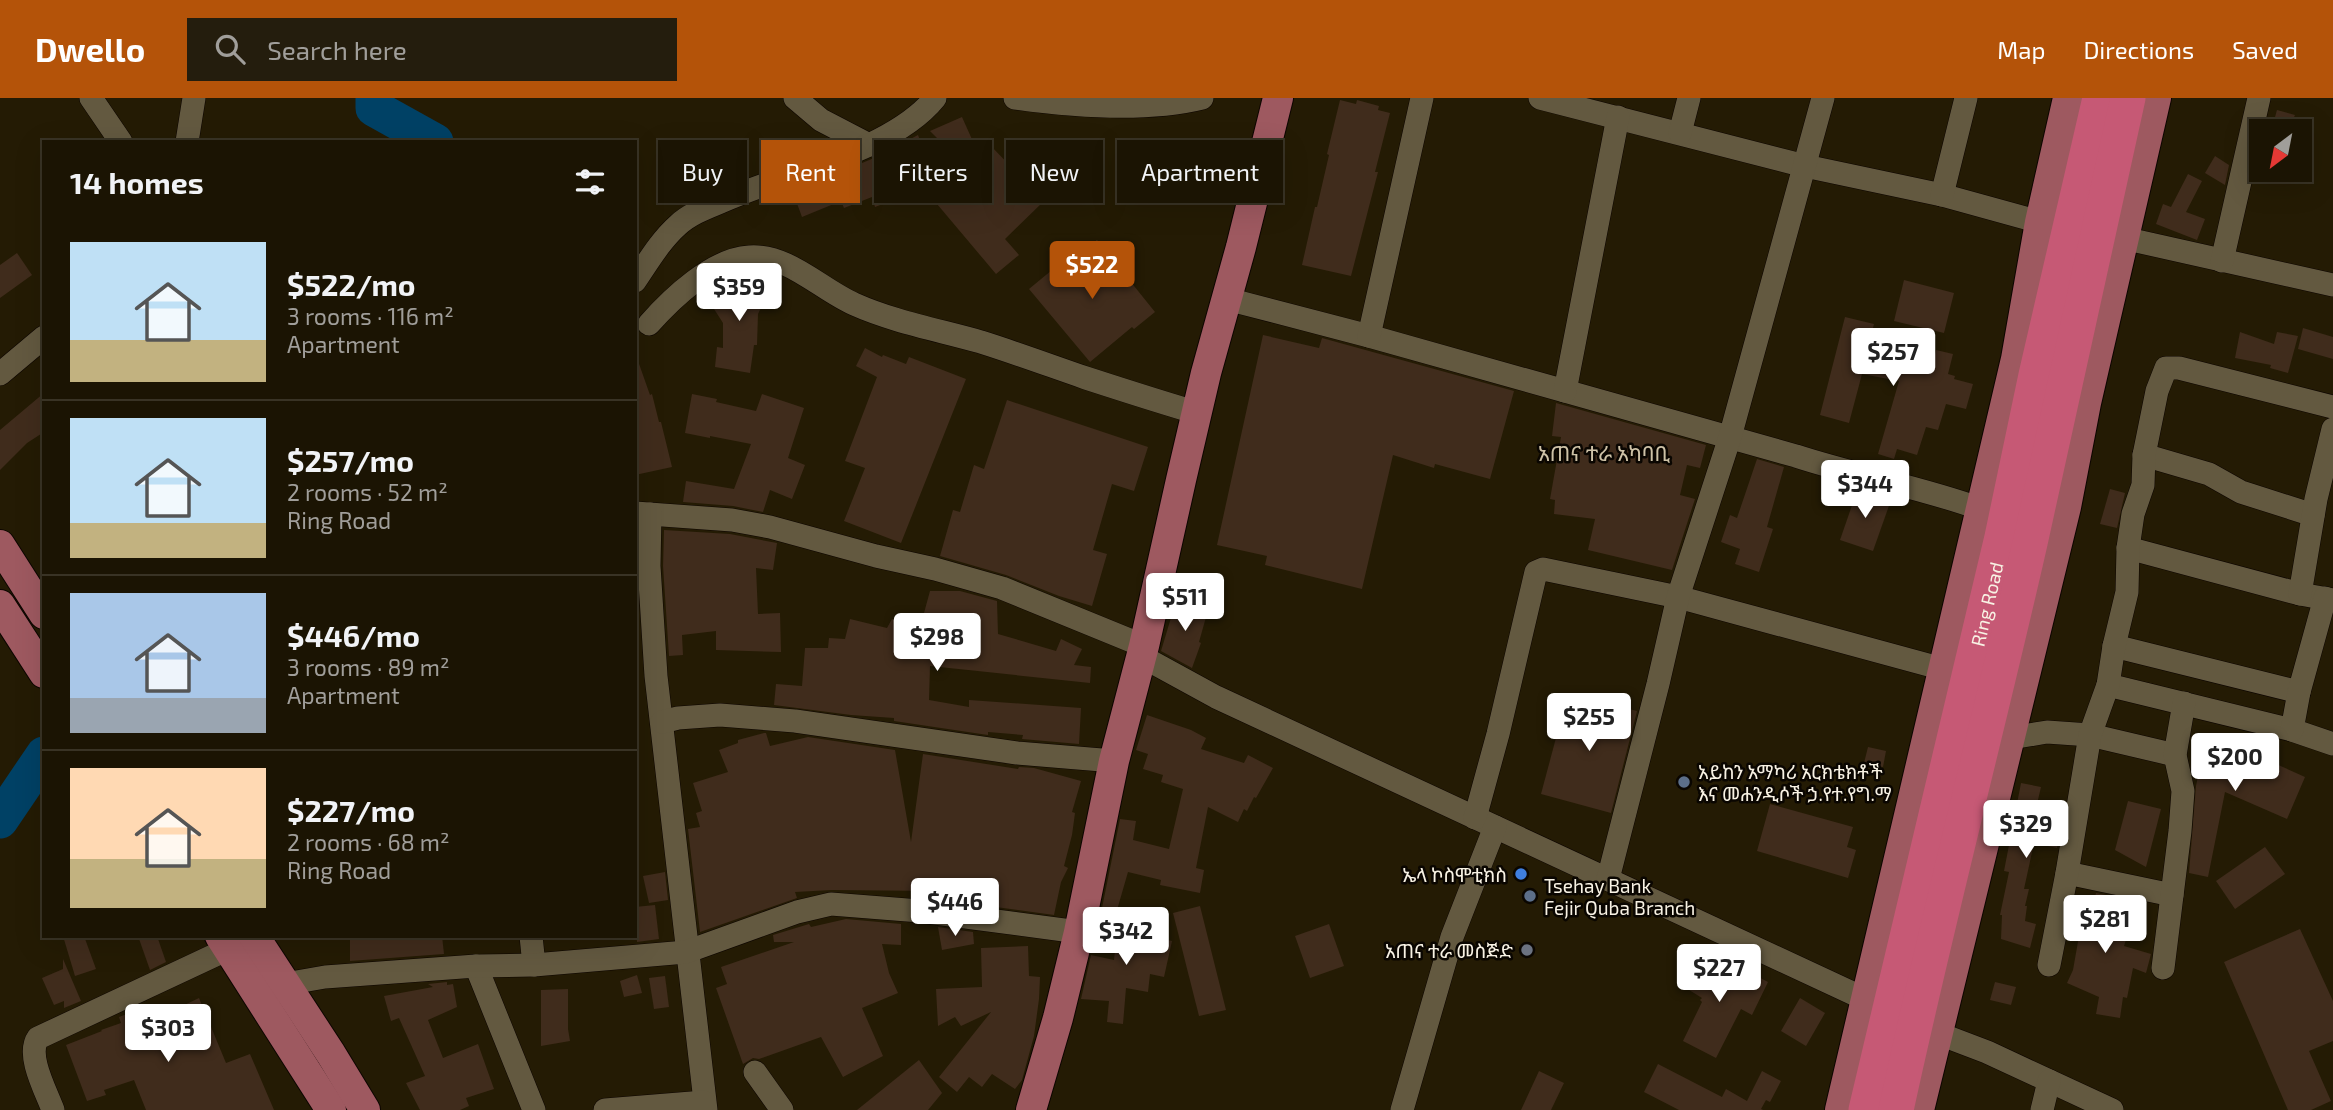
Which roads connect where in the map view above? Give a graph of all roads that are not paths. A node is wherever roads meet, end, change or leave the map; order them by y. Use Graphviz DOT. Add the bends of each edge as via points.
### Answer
graph roads {
  1 [pos="92,98"];
  2 [pos="194,98"];
  3 [pos="795,98"];
  4 [pos="934,98"];
  5 [pos="1015,98"];
  6 [pos="1202,98"];
  7 [pos="1278,98"];
  8 [pos="1422,98"];
  9 [pos="1689,98"];
  10 [pos="1824,98"];
  11 [pos="1966,98"];
  12 [pos="2068,98"];
  13 [pos="2100,98"];
  14 [pos="2128,98"];
  15 [pos="2156,98"];
  16 [pos="2259,98"];
  17 [pos="1547,99"];
  18 [pos="1618,117"];
  19 [pos="1680,133"];
  20 [pos="120,140"];
  21 [pos="187,140"];
  22 [pos="869,145"];
  23 [pos="1805,166"];
  24 [pos="1942,195"];
  25 [pos="2082,230"];
  26 [pos="2222,261"];
  27 [pos="637,278"];
  28 [pos="2333,285"];
  29 [pos="1227,299"];
  30 [pos="649,324"];
  31 [pos="1369,336"];
  32 [pos="42,339"];
  33 [pos="0,373"];
  34 [pos="1565,391"];
  35 [pos="2333,407"];
  36 [pos="1198,413"];
  37 [pos="2333,429"];
  38 [pos="1730,437"];
  39 [pos="2144,455"];
  40 [pos="2321,505"];
  41 [pos="1982,509"];
  42 [pos="643,513"];
  43 [pos="0,545"];
  44 [pos="2128,548"];
  45 [pos="2300,594"];
  46 [pos="1678,597"];
  47 [pos="2329,599"];
  48 [pos="0,605"];
  49 [pos="42,611"];
  50 [pos="2114,646"];
  51 [pos="1142,651"];
  52 [pos="40,658"];
  53 [pos="1943,669"];
  54 [pos="2108,685"];
  55 [pos="2299,692"];
  56 [pos="2185,703"];
  57 [pos="662,722"];
  58 [pos="2292,730"];
  59 [pos="2090,735"];
  60 [pos="2011,738"];
  61 [pos="2333,744"];
  62 [pos="2175,755"];
  63 [pos="1114,761"];
  64 [pos="1485,822"];
  65 [pos="2067,873"];
  66 [pos="1608,879"];
  67 [pos="2172,895"];
  68 [pos="1079,932"];
  69 [pos="531,938"];
  70 [pos="234,941"];
  71 [pos="687,952"];
  72 [pos="534,965"];
  73 [pos="2049,965"];
  74 [pos="476,966"];
  75 [pos="2163,968"];
  76 [pos="272,991"];
  77 [pos="1865,999"];
  78 [pos="1937,1033"];
  79 [pos="755,1072"];
  80 [pos="2049,1081"];
  81 [pos="705,1106"];
  82 [pos="53,1110"];
  83 [pos="331,1110"];
  84 [pos="365,1110"];
  85 [pos="534,1110"];
  86 [pos="605,1110"];
  87 [pos="782,1110"];
  88 [pos="1031,1110"];
  89 [pos="1402,1110"];
  90 [pos="1840,1110"];
  91 [pos="1866,1110"];
  92 [pos="1896,1110"];
  93 [pos="1919,1110"];
  94 [pos="2042,1110"];
  95 [pos="2112,1110"];
  1 -- 20 [label="street"];
  2 -- 21 [label="street"];
  3 -- 22 [label="street" via="821,120"];
  4 -- 22 [label="street" via="918,116"];
  5 -- 6 [label="street" via="1104,105 1179,104"];
  7 -- 29 [label="main road"];
  8 -- 31 [label="street"];
  9 -- 19 [label="street"];
  10 -- 23 [label="street"];
  11 -- 24 [label="street"];
  12 -- 25 [label="main road"];
  13 -- 25 [label="highway, Ring Road"];
  14 -- 25 [label="highway, Ring Road"];
  15 -- 25 [label="main road"];
  16 -- 26 [label="street"];
  17 -- 18 [label="street"];
  18 -- 19 [label="street"];
  18 -- 34 [label="street"];
  19 -- 23 [label="street"];
  22 -- 27 [label="street" via="699,211 678,225"];
  23 -- 24 [label="street"];
  23 -- 38 [label="street"];
  24 -- 25 [label="street"];
  25 -- 26 [label="street"];
  25 -- 41 [label="main road" via="2016,359"];
  25 -- 60 [label="main road" via="2086,403"];
  25 -- 91 [label="highway, Ring Road" via="2002,537"];
  25 -- 92 [label="highway, Ring Road" via="2036,518"];
  26 -- 28 [label="street"];
  29 -- 31 [label="street"];
  29 -- 36 [label="main road"];
  30 -- 36 [label="street" via="666,305 725,263 748,257 771,259 879,314"];
  31 -- 34 [label="street"];
  32 -- 33 [label="street"];
  34 -- 38 [label="street"];
  35 -- 39 [label="street" via="2166,368"];
  36 -- 51 [label="main road"];
  37 -- 40 [label="street"];
  38 -- 41 [label="street"];
  38 -- 46 [label="street"];
  39 -- 40 [label="street" via="2209,474 2241,492"];
  39 -- 44 [label="street" via="2143,485"];
  40 -- 45 [label="street"];
  41 -- 53 [label="main road"];
  42 -- 51 [label="street" via="769,527 936,569 1002,588"];
  42 -- 57 [label="street"];
  43 -- 49 [label="main road"];
  44 -- 45 [label="street"];
  44 -- 50 [label="street" via="2127,592"];
  45 -- 47 [label="street"];
  46 -- 53 [label="street"];
  46 -- 64 [label="street" via="1553,569 1536,572 1499,734"];
  46 -- 66 [label="street"];
  47 -- 55 [label="street"];
  48 -- 52 [label="main road"];
  50 -- 54 [label="street"];
  50 -- 55 [label="street"];
  51 -- 63 [label="main road"];
  51 -- 64 [label="street" via="1216,696"];
  53 -- 77 [label="main road"];
  54 -- 56 [label="street"];
  54 -- 59 [label="street"];
  55 -- 58 [label="street"];
  56 -- 58 [label="street"];
  56 -- 62 [label="street"];
  57 -- 63 [label="street" via="720,715 795,721 1017,753"];
  57 -- 71 [label="street"];
  58 -- 61 [label="street"];
  59 -- 60 [label="street" via="2047,732"];
  59 -- 62 [label="street"];
  59 -- 65 [label="street"];
  60 -- 78 [label="main road"];
  62 -- 67 [label="street" via="2183,791"];
  63 -- 68 [label="main road"];
  64 -- 66 [label="street"];
  64 -- 89 [label="street"];
  65 -- 67 [label="street"];
  65 -- 73 [label="street"];
  66 -- 77 [label="street"];
  67 -- 75 [label="street"];
  68 -- 71 [label="street" via="831,904"];
  68 -- 88 [label="main road"];
  69 -- 72 [label="street"];
  70 -- 76 [label="main road"];
  70 -- 82 [label="street" via="38,1038 33,1055"];
  71 -- 72 [label="street"];
  71 -- 81 [label="street"];
  72 -- 74 [label="street"];
  74 -- 76 [label="street" via="325,977"];
  74 -- 85 [label="street"];
  76 -- 83 [label="main road"];
  76 -- 84 [label="main road" via="331,1054"];
  77 -- 90 [label="main road"];
  78 -- 80 [label="street"];
  78 -- 93 [label="main road"];
  79 -- 87 [label="street"];
  80 -- 94 [label="street"];
  80 -- 95 [label="street"];
  81 -- 86 [label="street"];
}
